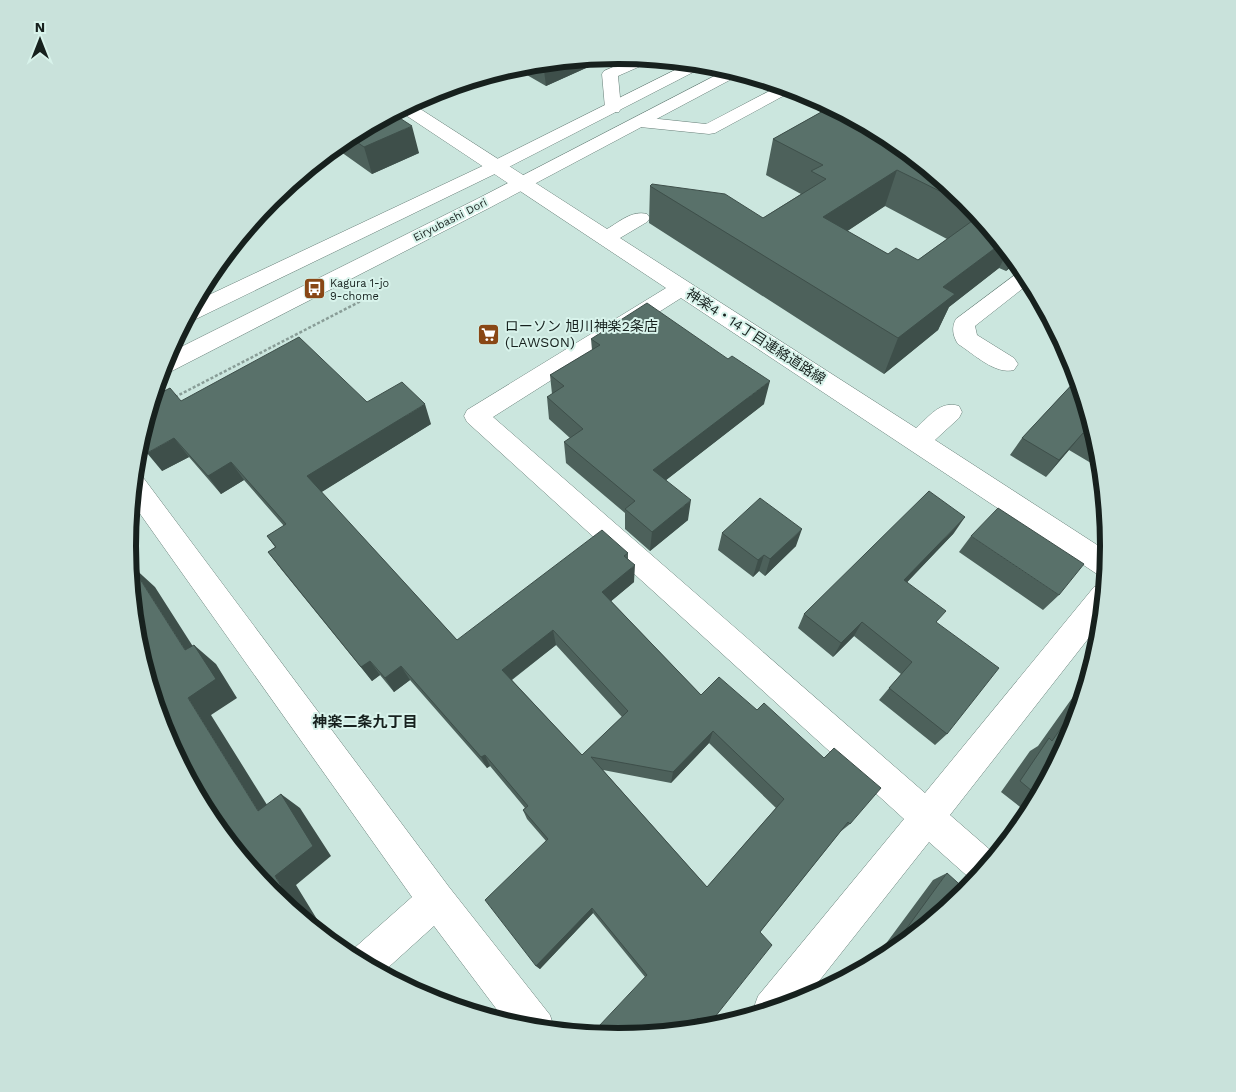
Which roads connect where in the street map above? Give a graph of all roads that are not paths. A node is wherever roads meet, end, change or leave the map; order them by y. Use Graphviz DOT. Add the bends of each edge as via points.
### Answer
graph roads {
  1 [pos="632,64"];
  2 [pos="689,69"];
  3 [pos="726,76"];
  4 [pos="780,92"];
  5 [pos="613,108"];
  6 [pos="411,110"];
  7 [pos="640,122"];
  8 [pos="497,166"];
  9 [pos="522,183"];
  10 [pos="640,218"];
  11 [pos="606,238"];
  12 [pos="1020,280"];
  13 [pos="682,288"];
  14 [pos="198,309"];
  15 [pos="172,361"];
  16 [pos="1006,364"];
  17 [pos="950,412"];
  18 [pos="917,442"];
  19 [pos="139,491"];
  20 [pos="1100,561"];
  21 [pos="1096,606"];
  22 [pos="927,818"];
  23 [pos="980,865"];
  24 [pos="436,900"];
  25 [pos="369,959"];
  26 [pos="780,1001"];
  27 [pos="529,1020"];
  1 -- 5 [label="street" via="610,74"];
  2 -- 5 [label="street, Eiryubashi Dori"];
  3 -- 7 [label="street, Eiryubashi Dori"];
  4 -- 7 [label="street" via="709,129"];
  5 -- 8 [label="street, Eiryubashi Dori"];
  6 -- 8 [label="street, 神楽4・14丁目連絡道路線"];
  7 -- 9 [label="street, Eiryubashi Dori"];
  8 -- 9 [label="street, 神楽4・14丁目連絡道路線"];
  8 -- 14 [label="street, Eiryubashi Dori"];
  9 -- 11 [label="street, 神楽4・14丁目連絡道路線"];
  9 -- 15 [label="street, Eiryubashi Dori"];
  10 -- 11 [label="street"];
  11 -- 13 [label="street, 神楽4・14丁目連絡道路線"];
  12 -- 16 [label="street" via="964,324 966,339"];
  13 -- 18 [label="street, 神楽4・14丁目連絡道路線"];
  13 -- 22 [label="street" via="476,416"];
  17 -- 18 [label="street"];
  18 -- 20 [label="street, 神楽4・14丁目連絡道路線"];
  19 -- 24 [label="street"];
  21 -- 22 [label="street"];
  22 -- 23 [label="street"];
  22 -- 26 [label="street"];
  24 -- 25 [label="street"];
  24 -- 27 [label="street"];
}
